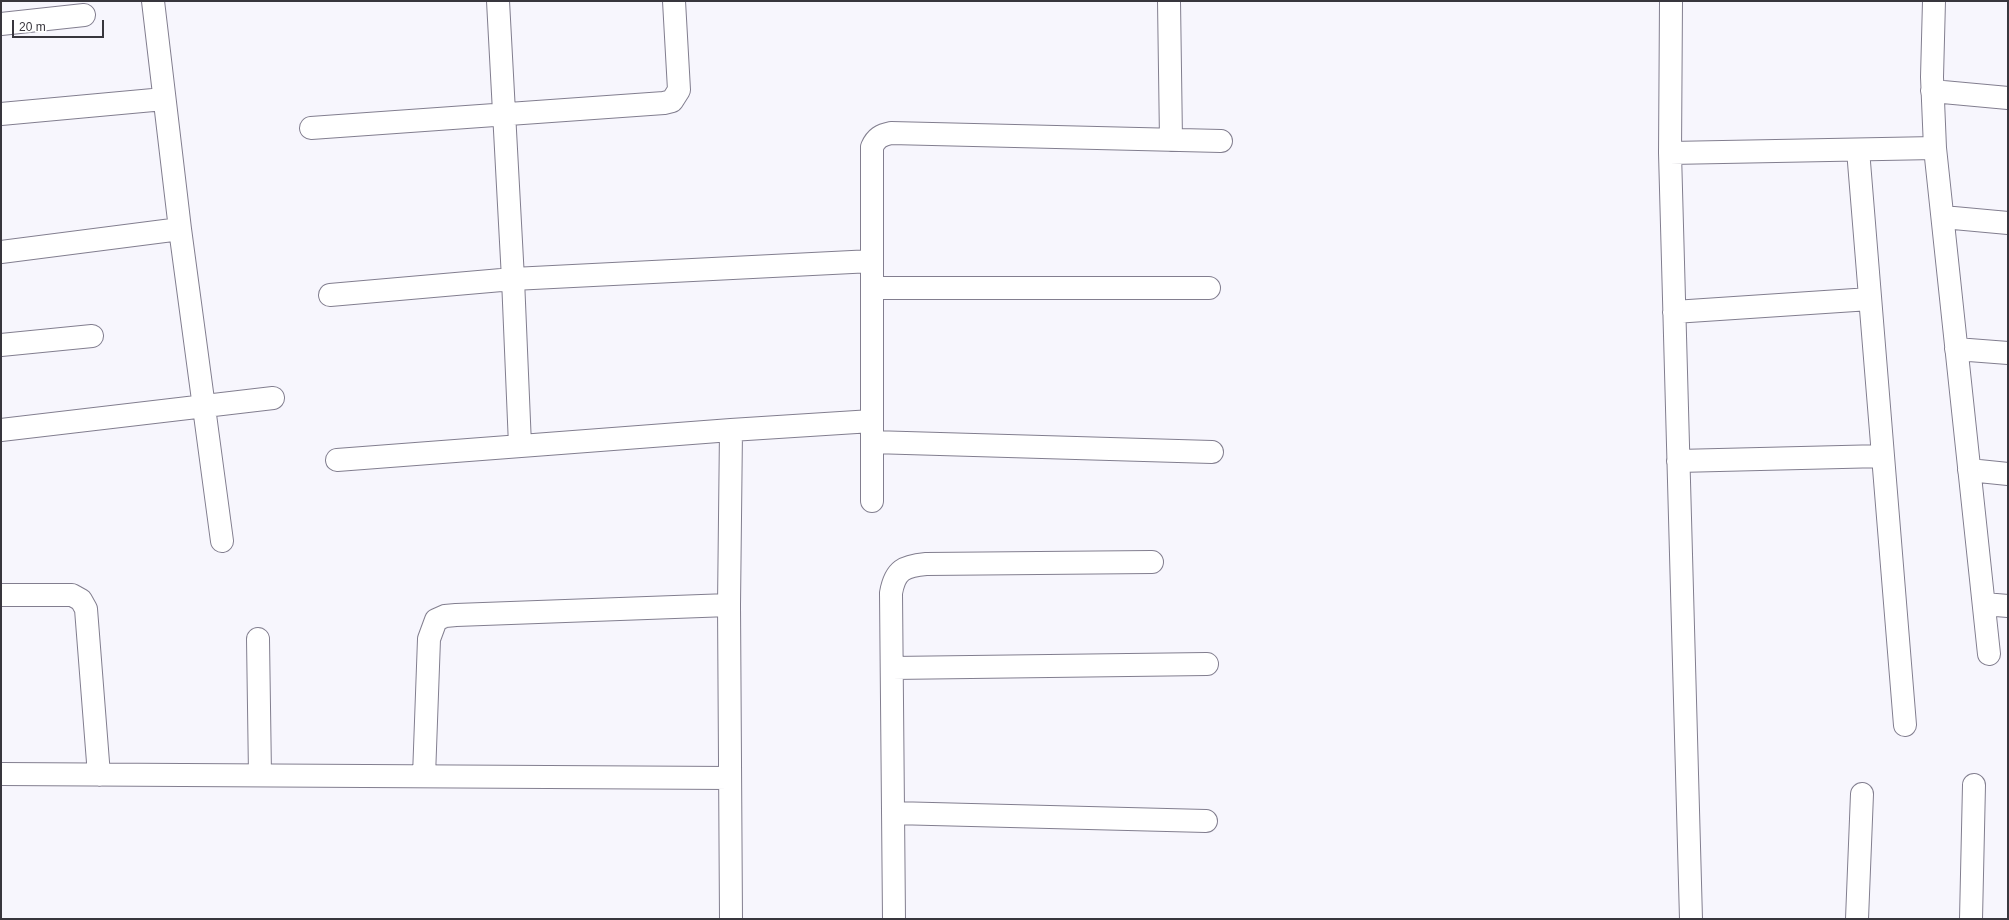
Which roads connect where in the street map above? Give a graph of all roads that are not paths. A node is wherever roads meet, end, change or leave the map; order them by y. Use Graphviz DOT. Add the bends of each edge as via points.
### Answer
graph roads {
  1 [pos="154,1"];
  2 [pos="498,1"];
  3 [pos="674,1"];
  4 [pos="1169,1"];
  5 [pos="1671,1"];
  6 [pos="1934,1"];
  7 [pos="84,15"];
  8 [pos="1,24"];
  9 [pos="1932,91"];
  10 [pos="2008,98"];
  11 [pos="164,99"];
  12 [pos="1,114"];
  13 [pos="504,114"];
  14 [pos="311,128"];
  15 [pos="1172,140"];
  16 [pos="1222,141"];
  17 [pos="1935,148"];
  18 [pos="1858,150"];
  19 [pos="1670,153"];
  20 [pos="1943,217"];
  21 [pos="2008,223"];
  22 [pos="180,229"];
  23 [pos="1,252"];
  24 [pos="872,261"];
  25 [pos="513,279"];
  26 [pos="872,288"];
  27 [pos="1210,288"];
  28 [pos="330,295"];
  29 [pos="1870,299"];
  30 [pos="1674,312"];
  31 [pos="92,336"];
  32 [pos="1,345"];
  33 [pos="1956,349"];
  34 [pos="2008,353"];
  35 [pos="273,398"];
  36 [pos="203,406"];
  37 [pos="1,430"];
  38 [pos="731,430"];
  39 [pos="872,431"];
  40 [pos="520,446"];
  41 [pos="1212,452"];
  42 [pos="1883,456"];
  43 [pos="337,460"];
  44 [pos="1678,461"];
  45 [pos="1969,470"];
  46 [pos="2008,474"];
  47 [pos="872,501"];
  48 [pos="222,541"];
  49 [pos="1152,562"];
  50 [pos="1,595"];
  51 [pos="1984,604"];
  52 [pos="729,606"];
  53 [pos="2008,606"];
  54 [pos="258,639"];
  55 [pos="1989,654"];
  56 [pos="1207,664"];
  57 [pos="892,668"];
  58 [pos="1905,725"];
  59 [pos="1,774"];
  60 [pos="99,775"];
  61 [pos="260,775"];
  62 [pos="424,776"];
  63 [pos="730,778"];
  64 [pos="1974,785"];
  65 [pos="1862,794"];
  66 [pos="893,813"];
  67 [pos="1206,821"];
  68 [pos="731,919"];
  69 [pos="894,919"];
  70 [pos="1691,919"];
  71 [pos="1857,919"];
  72 [pos="1971,919"];
  1 -- 11 [label="street"];
  2 -- 13 [label="street"];
  3 -- 13 [label="street" via="678,90 672,101"];
  4 -- 15 [label="street"];
  5 -- 19 [label="street"];
  6 -- 9 [label="street"];
  7 -- 8 [label="street"];
  9 -- 10 [label="street"];
  9 -- 17 [label="street"];
  11 -- 12 [label="street"];
  11 -- 22 [label="street"];
  13 -- 14 [label="street"];
  13 -- 25 [label="street"];
  15 -- 16 [label="street"];
  15 -- 24 [label="street" via="891,133 881,135 872,147"];
  17 -- 18 [label="street"];
  17 -- 20 [label="street"];
  18 -- 19 [label="street"];
  18 -- 29 [label="street"];
  19 -- 30 [label="street"];
  20 -- 21 [label="street"];
  20 -- 33 [label="street"];
  22 -- 23 [label="street"];
  22 -- 36 [label="street"];
  24 -- 25 [label="street"];
  24 -- 26 [label="street"];
  25 -- 28 [label="street"];
  25 -- 40 [label="street"];
  26 -- 27 [label="street"];
  26 -- 39 [label="street"];
  29 -- 30 [label="street"];
  29 -- 42 [label="street"];
  30 -- 44 [label="street"];
  31 -- 32 [label="street"];
  33 -- 34 [label="street"];
  33 -- 45 [label="street"];
  35 -- 36 [label="street"];
  36 -- 37 [label="street"];
  36 -- 48 [label="street"];
  38 -- 39 [label="street"];
  38 -- 40 [label="street"];
  38 -- 52 [label="street"];
  39 -- 41 [label="street"];
  39 -- 47 [label="street"];
  40 -- 43 [label="street"];
  42 -- 44 [label="street"];
  42 -- 58 [label="street"];
  44 -- 70 [label="street"];
  45 -- 46 [label="street"];
  45 -- 51 [label="street"];
  49 -- 57 [label="street" via="912,565 899,572 891,593"];
  50 -- 60 [label="street" via="72,595 81,600 86,609"];
  51 -- 53 [label="street"];
  51 -- 55 [label="street"];
  52 -- 62 [label="street" via="456,615 436,620 429,639"];
  52 -- 63 [label="street"];
  54 -- 61 [label="street"];
  56 -- 57 [label="street"];
  57 -- 66 [label="street"];
  59 -- 60 [label="street"];
  60 -- 61 [label="street"];
  61 -- 62 [label="street"];
  62 -- 63 [label="street"];
  63 -- 68 [label="street"];
  64 -- 72 [label="street"];
  65 -- 71 [label="street"];
  66 -- 67 [label="street"];
  66 -- 69 [label="street"];
}
